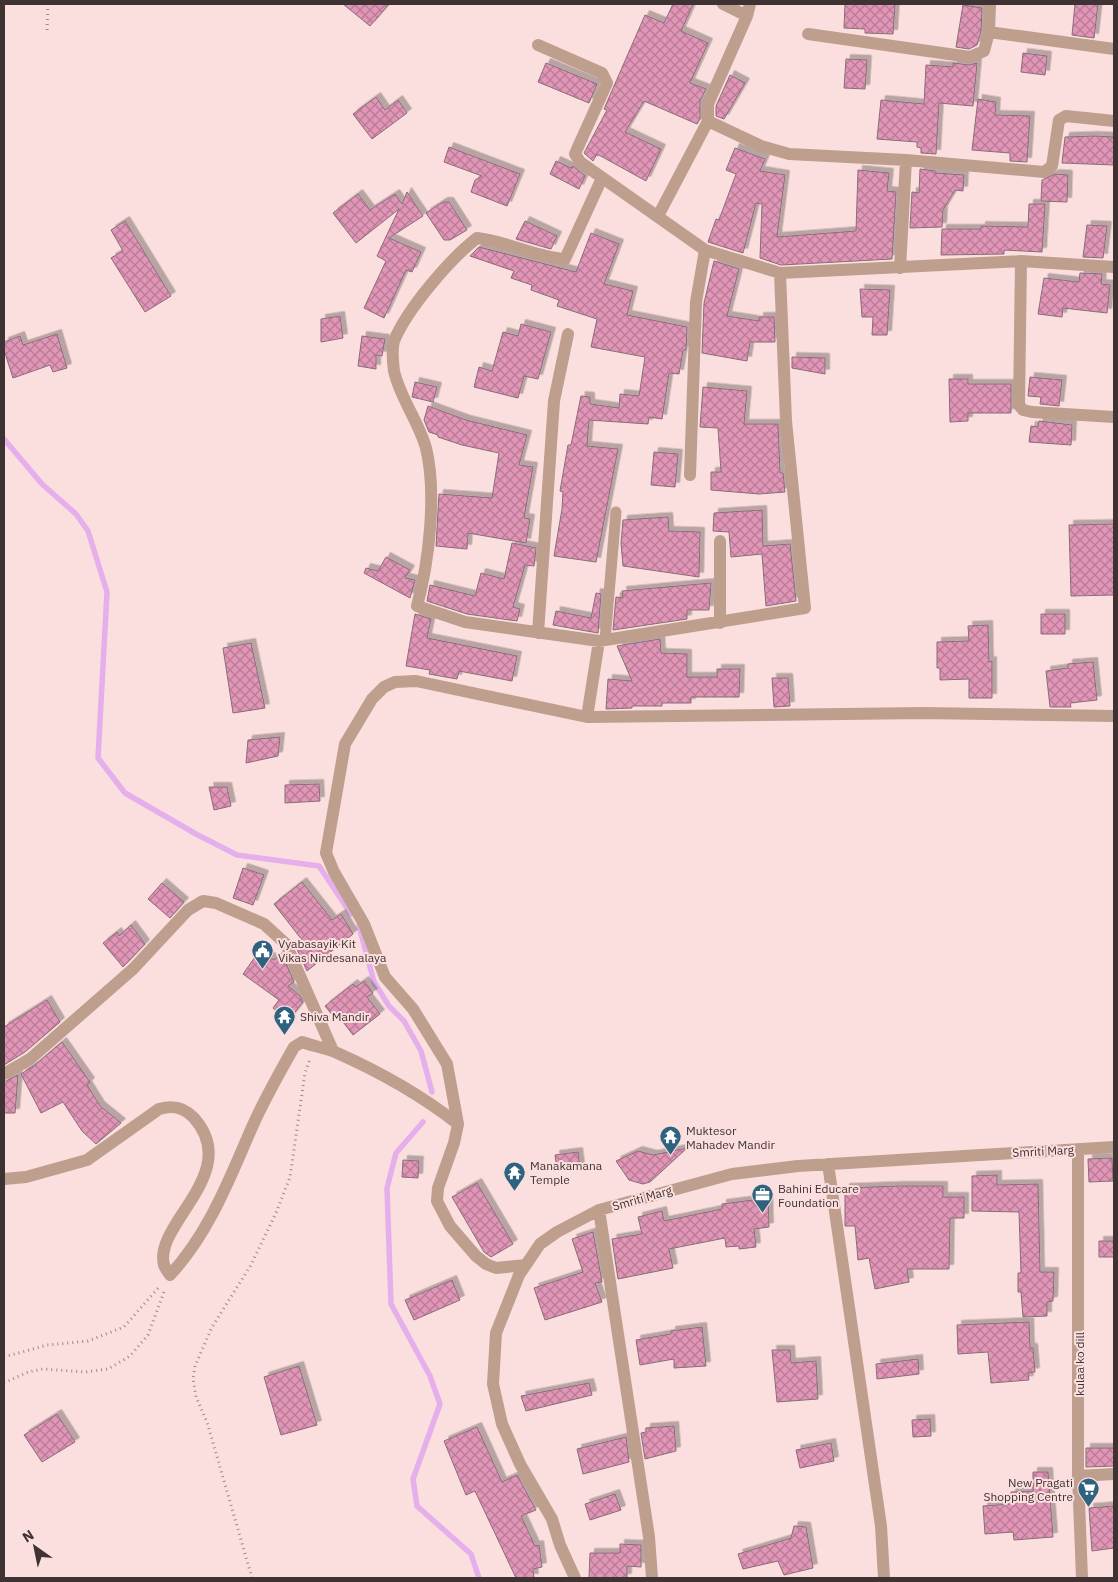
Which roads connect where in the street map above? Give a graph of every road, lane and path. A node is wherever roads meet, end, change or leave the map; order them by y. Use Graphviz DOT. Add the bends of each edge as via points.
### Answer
graph roads {
  1 [pos="48,4"];
  2 [pos="722,4"];
  3 [pos="990,4"];
  4 [pos="748,10"];
  5 [pos="48,30"];
  6 [pos="989,32"];
  7 [pos="808,34"];
  8 [pos="538,45"];
  9 [pos="1114,49"];
  10 [pos="708,121"];
  11 [pos="1114,121"];
  12 [pos="906,160"];
  13 [pos="602,178"];
  14 [pos="658,216"];
  15 [pos="705,250"];
  16 [pos="1021,261"];
  17 [pos="1114,267"];
  18 [pos="900,268"];
  19 [pos="780,273"];
  20 [pos="568,334"];
  21 [pos="1114,417"];
  22 [pos="690,476"];
  23 [pos="616,512"];
  24 [pos="720,540"];
  25 [pos="720,623"];
  26 [pos="538,633"];
  27 [pos="602,640"];
  28 [pos="1114,716"];
  29 [pos="587,717"];
  30 [pos="315,1047"];
  31 [pos="333,1051"];
  32 [pos="4,1074"];
  33 [pos="458,1124"];
  34 [pos="1114,1147"];
  35 [pos="1078,1149"];
  36 [pos="828,1164"];
  37 [pos="4,1179"];
  38 [pos="599,1210"];
  39 [pos="526,1265"];
  40 [pos="170,1274"];
  41 [pos="4,1357"];
  42 [pos="4,1383"];
  43 [pos="1114,1474"];
  44 [pos="1078,1476"];
  45 [pos="252,1578"];
  46 [pos="575,1578"];
  47 [pos="652,1578"];
  48 [pos="884,1578"];
  49 [pos="1082,1578"];
  1 -- 5 [label="path"];
  2 -- 4 [label="street"];
  3 -- 6 [label="street"];
  4 -- 10 [label="street" via="708,104"];
  6 -- 7 [label="street" via="984,51 970,57"];
  6 -- 9 [label="street"];
  8 -- 13 [label="street" via="602,73 606,78 607,83 576,154 580,162"];
  10 -- 12 [label="street" via="761,146 789,154"];
  10 -- 14 [label="street"];
  11 -- 12 [label="street" via="1066,116 1059,120 1052,166 1044,172"];
  12 -- 18 [label="street"];
  13 -- 14 [label="street"];
  13 -- 26 [label="street" via="565,259 477,238 459,252 412,311 393,343 394,371 426,447 432,488 418,606 465,622"];
  14 -- 15 [label="street"];
  15 -- 19 [label="street"];
  15 -- 22 [label="street" via="696,302"];
  16 -- 17 [label="street"];
  16 -- 18 [label="street"];
  16 -- 21 [label="street" via="1019,406 1032,412"];
  18 -- 19 [label="street"];
  19 -- 25 [label="street" via="786,421 805,608"];
  20 -- 26 [label="street" via="554,401"];
  23 -- 27 [label="lane"];
  24 -- 25 [label="street"];
  25 -- 27 [label="street"];
  26 -- 27 [label="street"];
  27 -- 29 [label="street"];
  28 -- 29 [label="street" via="924,713"];
  29 -- 33 [label="street" via="406,680 384,687 372,699 345,744 326,853 364,924 385,977 413,1009 447,1064"];
  30 -- 31 [label="street"];
  30 -- 40 [label="street" via="302,1042 294,1047 210,1220 190,1252"];
  30 -- 45 [label="path" via="305,1072 290,1177 251,1265 204,1343 193,1378"];
  31 -- 32 [label="street" via="286,944 264,924 216,903 203,901 188,910 133,969 37,1053"];
  31 -- 33 [label="street" via="404,1089"];
  33 -- 39 [label="street" via="437,1200 450,1226 486,1264 496,1268"];
  34 -- 35 [label="street, Smriti Marg"];
  35 -- 36 [label="street, Smriti Marg"];
  35 -- 44 [label="street, kulaa ko dill"];
  36 -- 38 [label="street, Smriti Marg" via="732,1174"];
  36 -- 48 [label="street" via="881,1526"];
  37 -- 40 [label="street" via="26,1177 87,1160 159,1109 168,1106 182,1108 192,1116 206,1137 208,1156 198,1190 164,1253 164,1266"];
  38 -- 39 [label="street, Smriti Marg" via="540,1244"];
  38 -- 47 [label="street" via="649,1537"];
  39 -- 46 [label="street, Smriti Marg" via="496,1333 493,1384 502,1424 520,1464 552,1519"];
  40 -- 41 [label="path" via="124,1327 88,1341 47,1345"];
  40 -- 42 [label="path" via="148,1335 130,1356 108,1369 86,1372 43,1368"];
  43 -- 44 [label="street"];
  44 -- 49 [label="street, kulaa ko dill"];
}
